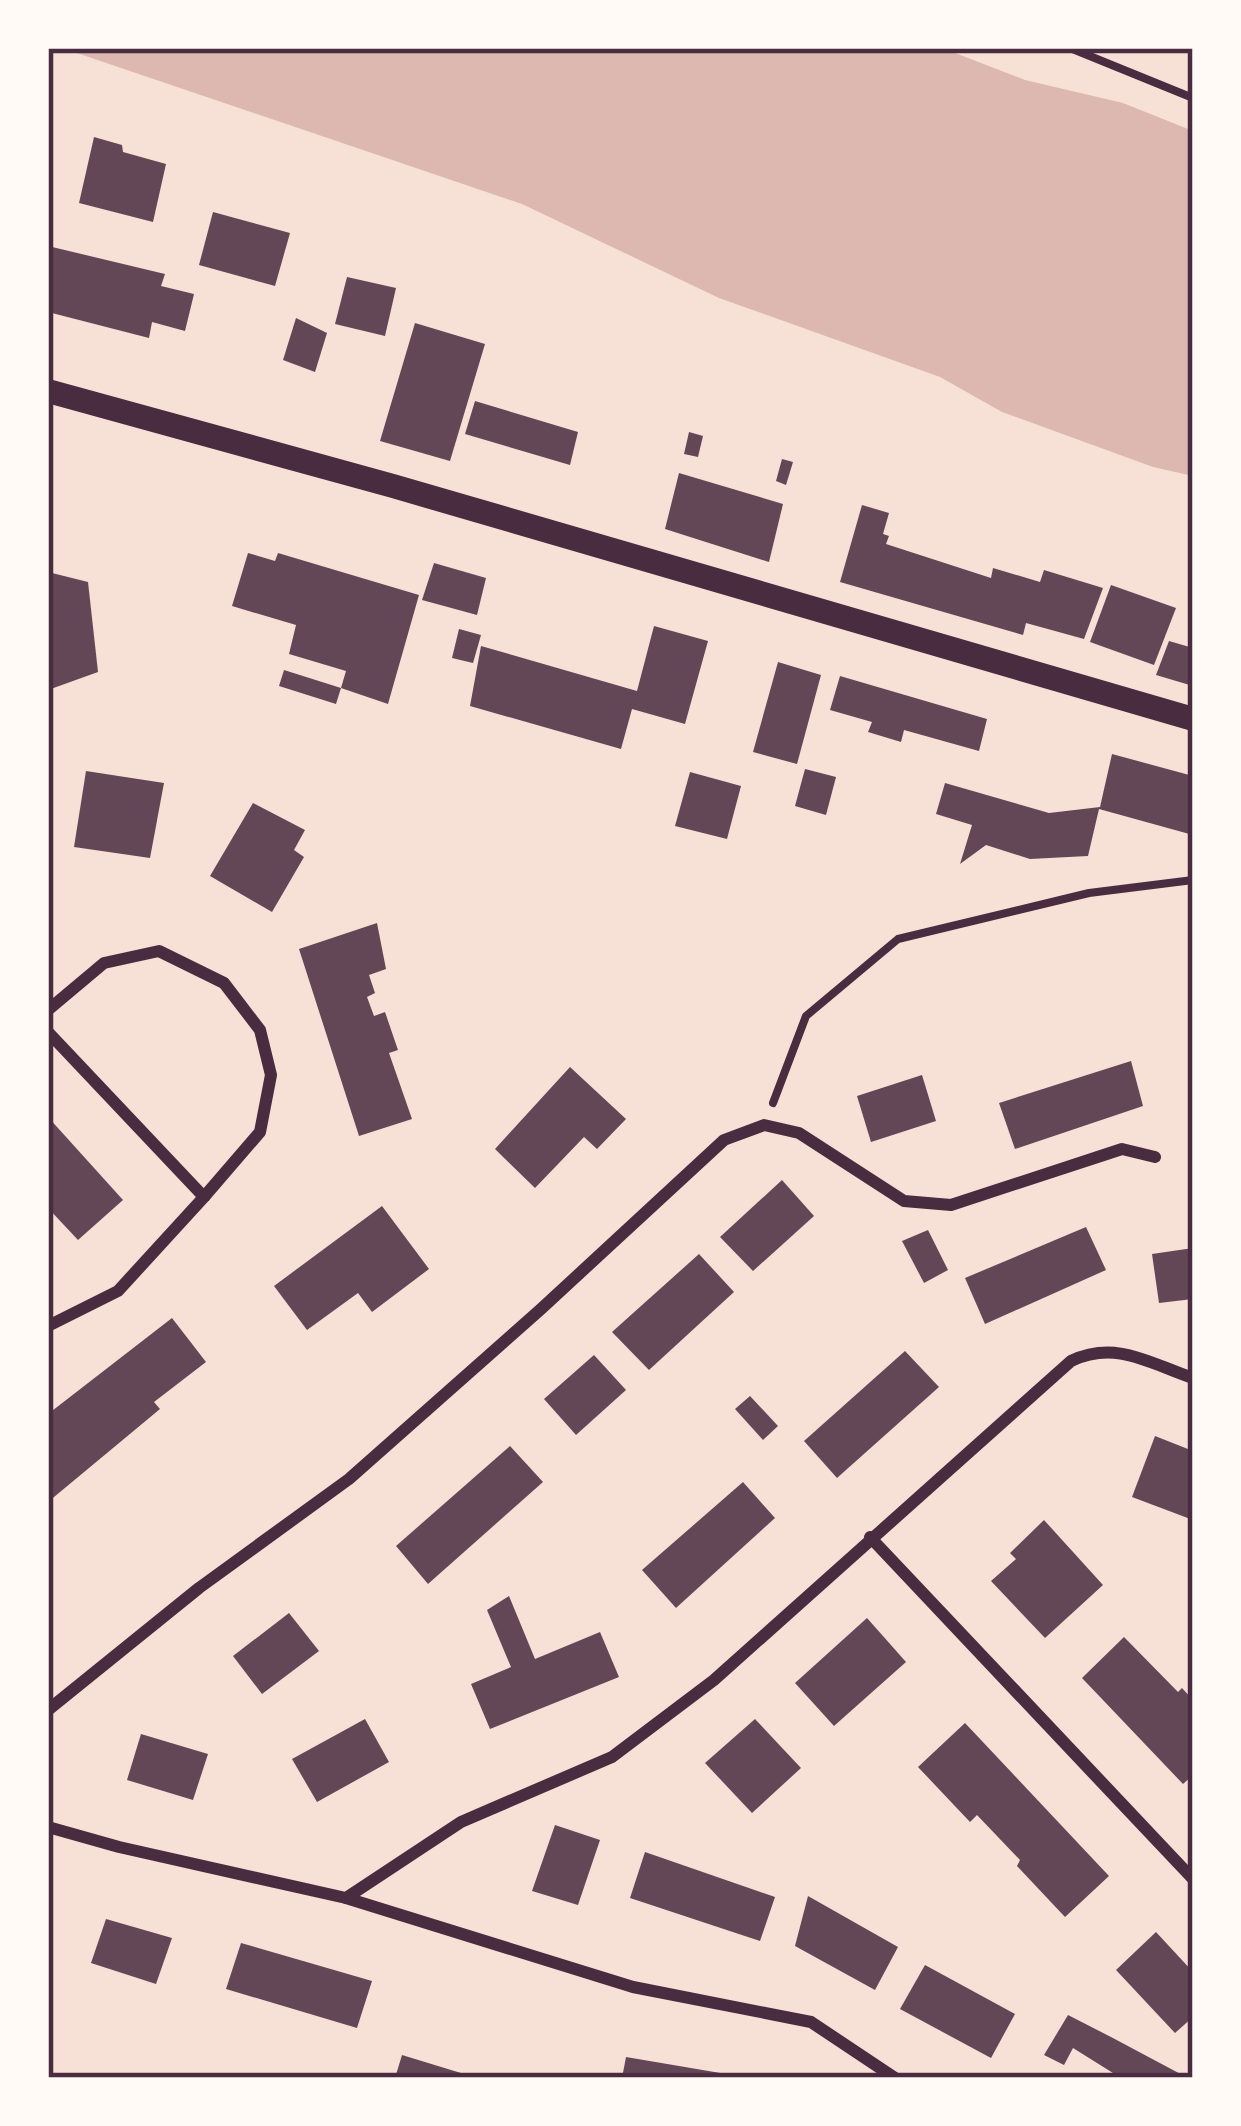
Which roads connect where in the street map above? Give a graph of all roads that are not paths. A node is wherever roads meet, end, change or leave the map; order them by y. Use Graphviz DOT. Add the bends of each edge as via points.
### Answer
graph roads {
  1 [pos="48,392"];
  2 [pos="1193,718"];
  3 [pos="48,1010"];
  4 [pos="48,1032"];
  5 [pos="1155,1156"];
  6 [pos="204,1197"];
  7 [pos="48,1326"];
  8 [pos="1193,1378"];
  9 [pos="870,1537"];
  10 [pos="48,1711"];
  11 [pos="48,1827"];
  12 [pos="1193,1879"];
  13 [pos="346,1898"];
  14 [pos="895,2078"];
  1 -- 2 [label="main road"];
  3 -- 6 [label="street" via="104,963 159,951 224,983 260,1030 272,1075 260,1132"];
  4 -- 6 [label="street"];
  5 -- 10 [label="street" via="1122,1149 951,1205 904,1201 799,1133 764,1125 724,1140 349,1480"];
  6 -- 7 [label="street" via="118,1291"];
  8 -- 9 [label="street" via="1112,1349 1071,1361"];
  9 -- 12 [label="street"];
  9 -- 13 [label="street" via="714,1680 613,1757 461,1822"];
  11 -- 13 [label="street"];
  13 -- 14 [label="street" via="633,1987 811,2022"];
}
